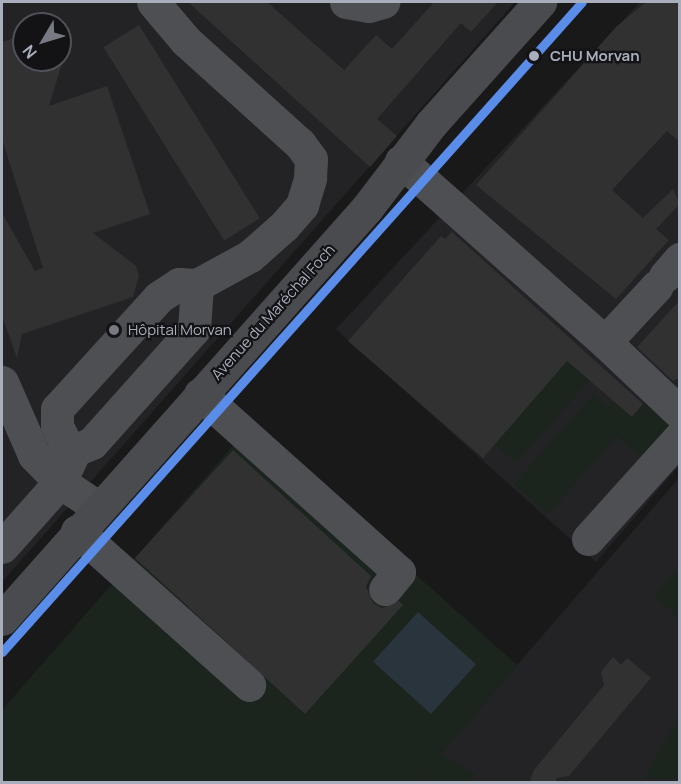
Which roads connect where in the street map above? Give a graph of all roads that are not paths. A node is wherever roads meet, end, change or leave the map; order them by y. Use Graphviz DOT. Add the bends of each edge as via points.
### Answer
graph roads {
  1 [pos="153,2"];
  2 [pos="346,2"];
  3 [pos="383,2"];
  4 [pos="540,2"];
  5 [pos="401,161"];
  6 [pos="667,274"];
  7 [pos="197,285"];
  8 [pos="605,342"];
  9 [pos="2,382"];
  10 [pos="200,394"];
  11 [pos="680,413"];
  12 [pos="680,437"];
  13 [pos="75,450"];
  14 [pos="60,482"];
  15 [pos="88,520"];
  16 [pos="588,539"];
  17 [pos="2,548"];
  18 [pos="385,589"];
  19 [pos="2,619"];
  20 [pos="249,685"];
  1 -- 7 [label="lane" via="186,41 300,144 310,159 302,205 284,226 250,256"];
  2 -- 3 [label="lane" via="369,6"];
  4 -- 5 [label="main road, Avenue du Maréchal Foch"];
  5 -- 8 [label="lane"];
  5 -- 10 [label="main road, Avenue du Maréchal Foch" via="367,208"];
  6 -- 8 [label="lane"];
  7 -- 13 [label="lane" via="194,329 92,443"];
  7 -- 13 [label="lane" via="179,284 159,297 57,410 57,426 66,445"];
  8 -- 11 [label="lane"];
  9 -- 14 [label="lane" via="34,455"];
  10 -- 15 [label="main road, Avenue du Maréchal Foch"];
  10 -- 18 [label="lane" via="399,572"];
  12 -- 16 [label="lane"];
  13 -- 14 [label="lane"];
  14 -- 15 [label="lane"];
  14 -- 17 [label="lane"];
  15 -- 19 [label="main road, Avenue du Maréchal Foch"];
  15 -- 20 [label="lane"];
}
